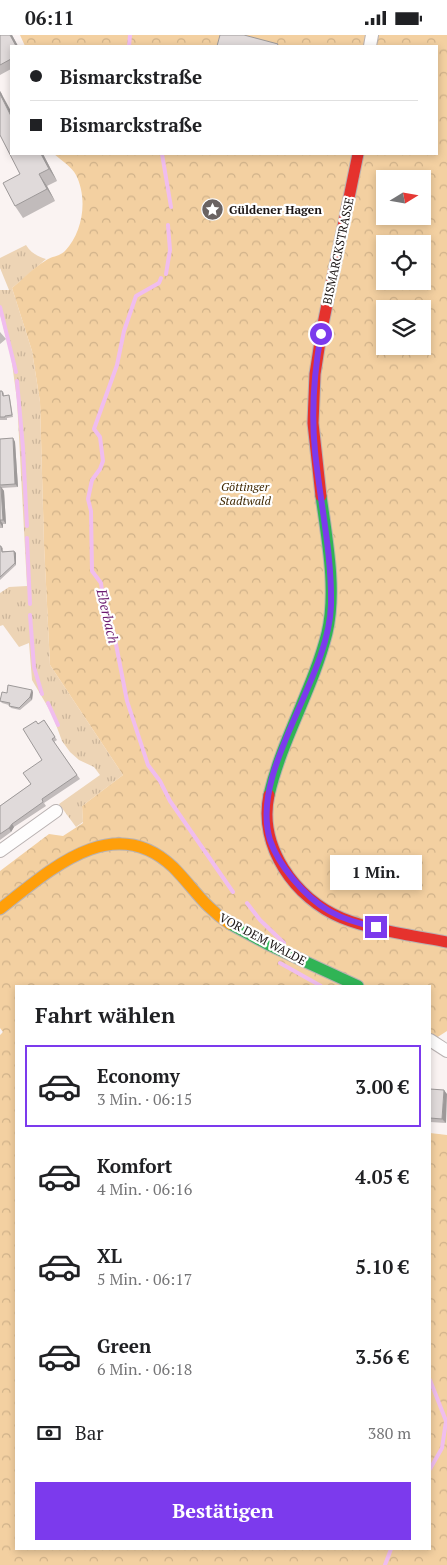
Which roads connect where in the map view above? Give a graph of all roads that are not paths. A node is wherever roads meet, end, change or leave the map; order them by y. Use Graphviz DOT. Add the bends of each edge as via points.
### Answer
graph roads {
  1 [pos="358,155"];
  2 [pos="56,811"];
  3 [pos="0,851"];
  4 [pos="0,909"];
  5 [pos="447,942"];
  6 [pos="356,985"];
  7 [pos="431,1041"];
  8 [pos="447,1051"];
  1 -- 5 [label="street, BISMARCKSTRASSE" via="323,320 314,394 315,451 329,563 330,619 317,669 276,768 270,789 269,830 281,864 323,909 358,924"];
  2 -- 3 [label="street"];
  4 -- 6 [label="street, VOR DEM WALDE" via="88,848 106,843 135,845 168,862 204,904 234,926"];
  7 -- 8 [label="street"];
}
